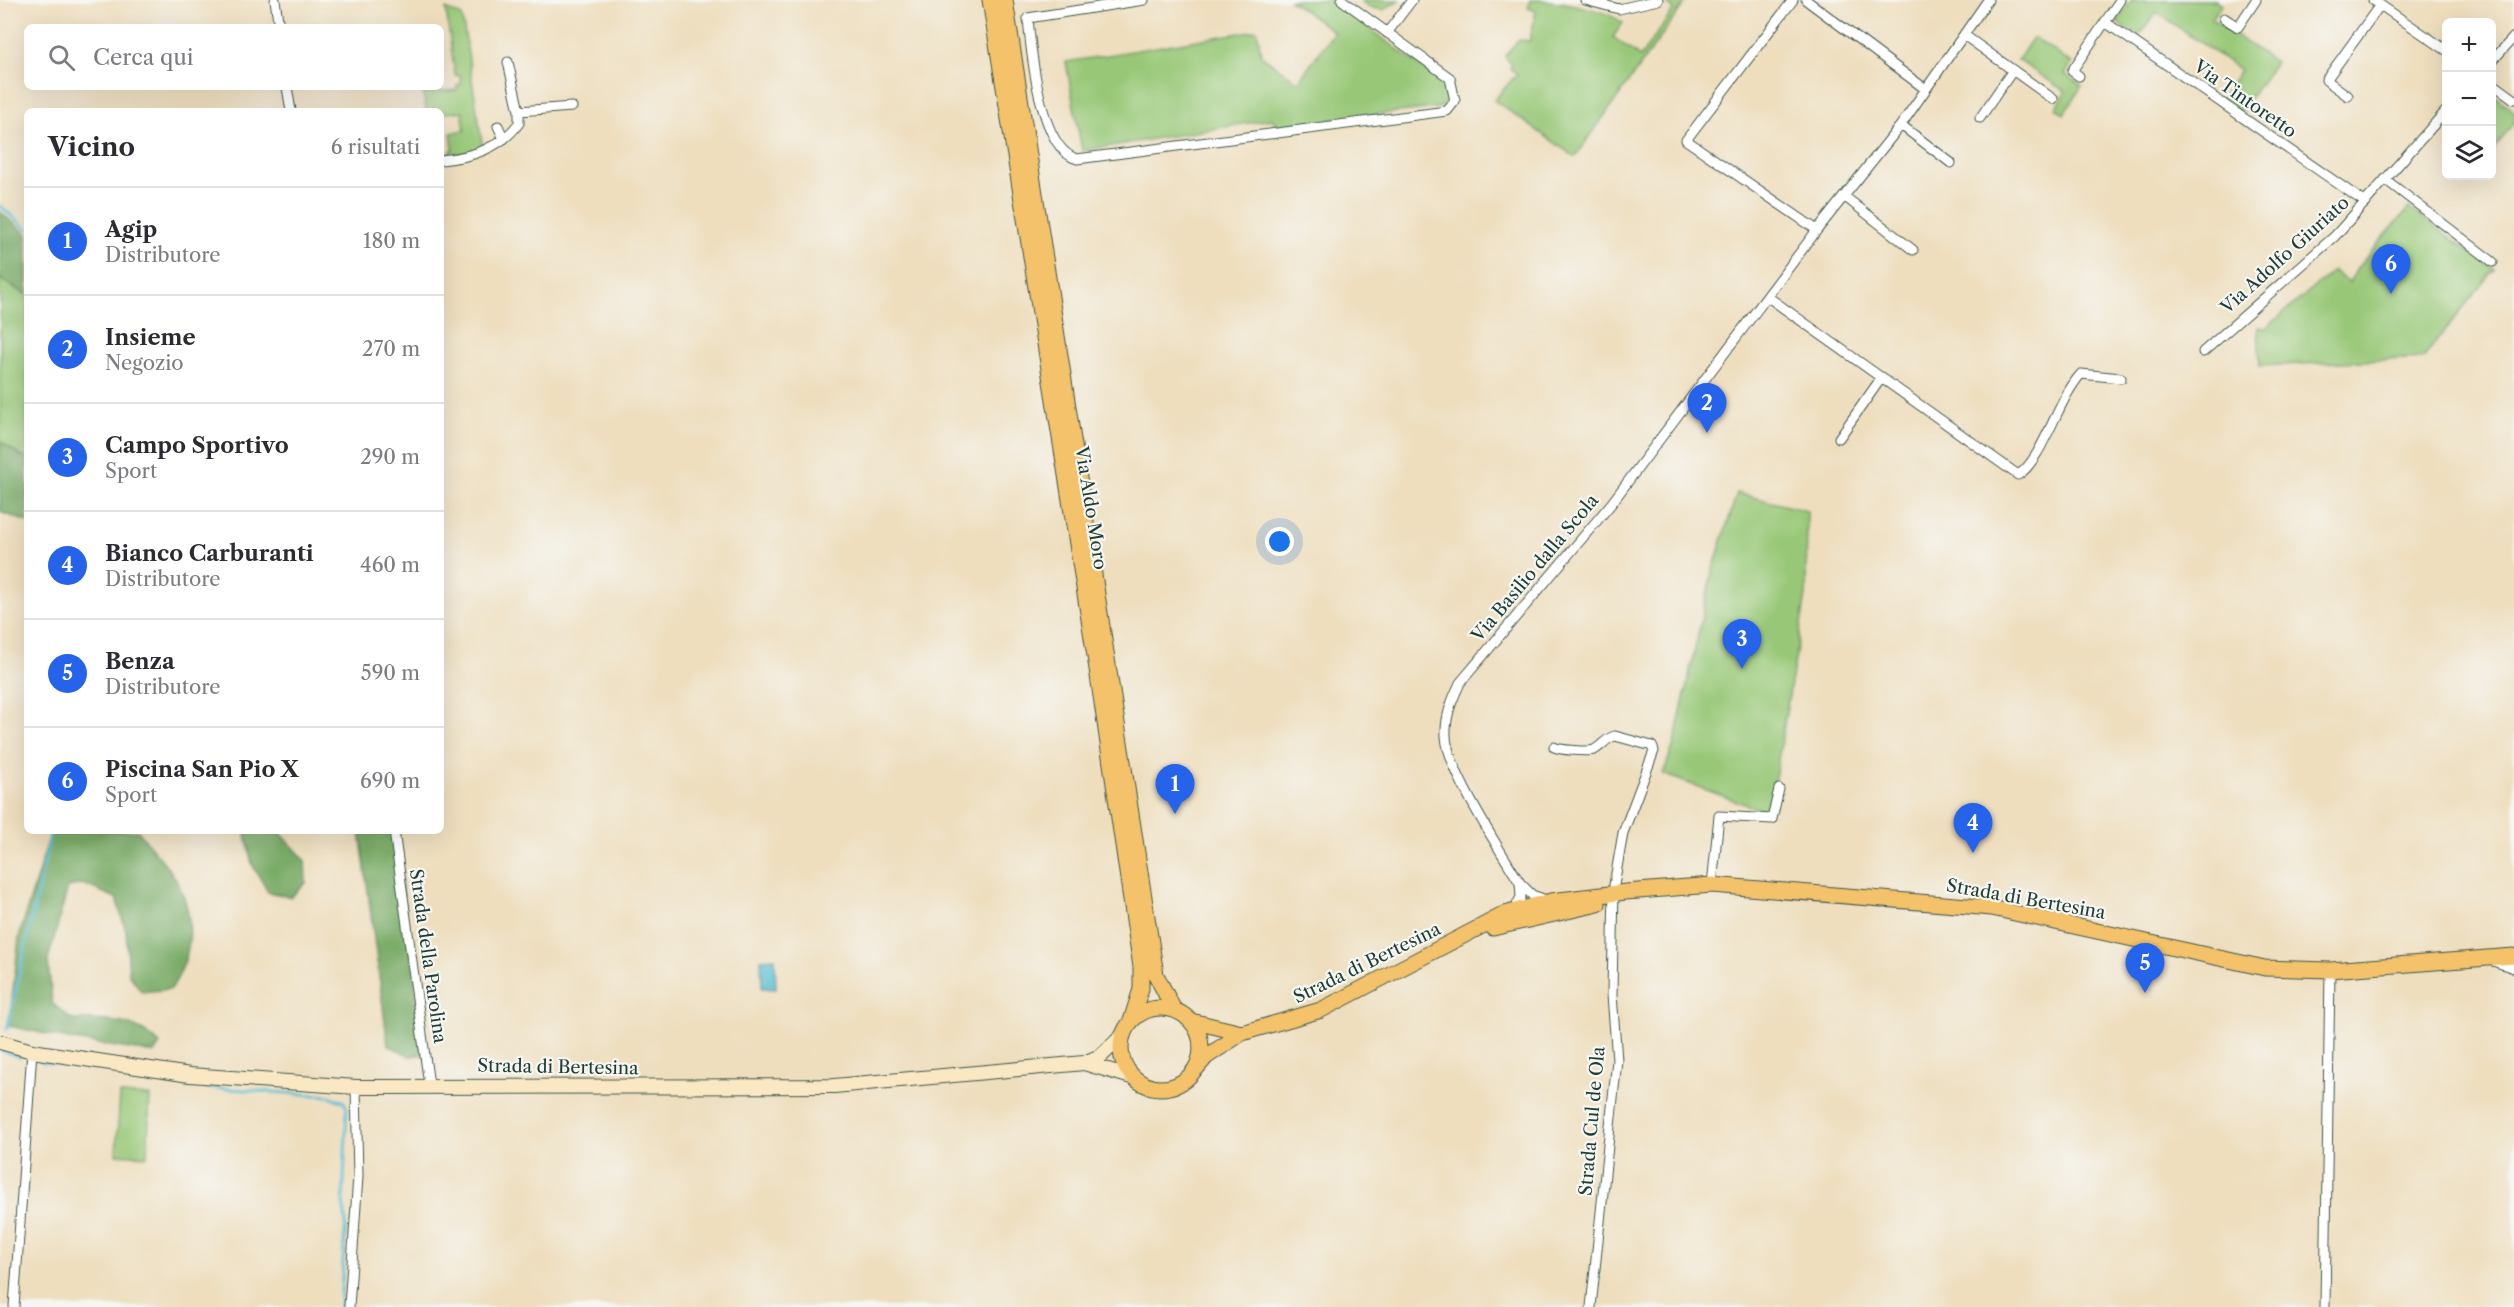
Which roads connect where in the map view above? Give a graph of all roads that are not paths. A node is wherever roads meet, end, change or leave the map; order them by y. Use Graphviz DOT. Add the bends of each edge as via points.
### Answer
graph roads {
  1 [pos="274,0"];
  2 [pos="990,0"];
  3 [pos="1005,0"];
  4 [pos="1144,0"];
  5 [pos="1342,0"];
  6 [pos="1412,0"];
  7 [pos="1584,0"];
  8 [pos="1658,0"];
  9 [pos="1793,0"];
  10 [pos="1806,0"];
  11 [pos="1988,0"];
  12 [pos="2120,0"];
  13 [pos="2256,0"];
  14 [pos="2376,3"];
  15 [pos="2224,18"];
  16 [pos="2105,22"];
  17 [pos="278,24"];
  18 [pos="1387,33"];
  19 [pos="1964,35"];
  20 [pos="2514,37"];
  21 [pos="2442,47"];
  22 [pos="2496,57"];
  23 [pos="508,62"];
  24 [pos="2013,70"];
  25 [pos="2079,76"];
  26 [pos="2496,86"];
  27 [pos="1924,88"];
  28 [pos="288,90"];
  29 [pos="2348,96"];
  30 [pos="2053,99"];
  31 [pos="2514,99"];
  32 [pos="572,106"];
  33 [pos="290,108"];
  34 [pos="519,111"];
  35 [pos="2442,116"];
  36 [pos="1980,118"];
  37 [pos="1901,125"];
  38 [pos="498,126"];
  39 [pos="504,139"];
  40 [pos="444,160"];
  41 [pos="1951,163"];
  42 [pos="2386,180"];
  43 [pos="1844,196"];
  44 [pos="2366,203"];
  45 [pos="1817,230"];
  46 [pos="1913,250"];
  47 [pos="2493,262"];
  48 [pos="1768,297"];
  49 [pos="2203,352"];
  50 [pos="1881,377"];
  51 [pos="2121,378"];
  52 [pos="1839,438"];
  53 [pos="1554,747"];
  54 [pos="1779,789"];
  55 [pos="394,834"];
  56 [pos="1520,883"];
  57 [pos="1712,885"];
  58 [pos="1613,897"];
  59 [pos="1533,900"];
  60 [pos="1514,911"];
  61 [pos="1502,925"];
  62 [pos="1472,933"];
  63 [pos="2514,956"];
  64 [pos="2490,960"];
  65 [pos="2514,968"];
  66 [pos="2330,970"];
  67 [pos="1174,1010"];
  68 [pos="1191,1021"];
  69 [pos="1127,1028"];
  70 [pos="1242,1033"];
  71 [pos="0,1042"];
  72 [pos="32,1051"];
  73 [pos="1084,1063"];
  74 [pos="1196,1069"];
  75 [pos="1135,1078"];
  76 [pos="429,1085"];
  77 [pos="356,1087"];
  78 [pos="15,1307"];
  79 [pos="349,1307"];
  80 [pos="1591,1307"];
  81 [pos="2325,1307"];
  1 -- 17 [label="street"];
  2 -- 69 [label="main road, Via Aldo Moro" via="1141,967 1141,989"];
  3 -- 67 [label="main road, Via Aldo Moro" via="1156,975"];
  4 -- 18 [label="street" via="1028,18 1031,56 1047,124 1067,156 1077,159 1447,111 1455,101 1450,78"];
  5 -- 18 [label="street"];
  6 -- 18 [label="street"];
  7 -- 8 [label="street" via="1619,9"];
  9 -- 45 [label="street" via="1686,140"];
  10 -- 27 [label="street"];
  11 -- 19 [label="street, Via Basilio dalla Scola"];
  12 -- 16 [label="street"];
  13 -- 15 [label="street" via="2238,27"];
  14 -- 21 [label="street"];
  14 -- 29 [label="street" via="2326,80"];
  16 -- 25 [label="street" via="2072,71"];
  16 -- 44 [label="street, Via Tintoretto"];
  19 -- 24 [label="street"];
  19 -- 27 [label="street, Via Basilio dalla Scola"];
  20 -- 22 [label="street"];
  23 -- 34 [label="street"];
  24 -- 30 [label="street"];
  24 -- 36 [label="street"];
  26 -- 31 [label="street"];
  27 -- 37 [label="street, Via Basilio dalla Scola"];
  28 -- 33 [label="street"];
  32 -- 34 [label="street"];
  34 -- 39 [label="street" via="519,123"];
  35 -- 42 [label="street, Via Adolfo Giuriato"];
  37 -- 41 [label="street"];
  37 -- 43 [label="street, Via Basilio dalla Scola"];
  38 -- 39 [label="street"];
  39 -- 40 [label="street" via="478,154"];
  42 -- 44 [label="street, Via Adolfo Giuriato"];
  42 -- 47 [label="street"];
  43 -- 45 [label="street, Via Basilio dalla Scola"];
  43 -- 46 [label="street"];
  44 -- 49 [label="street, Via Adolfo Giuriato" via="2335,236"];
  45 -- 48 [label="street, Via Basilio dalla Scola"];
  48 -- 50 [label="street"];
  48 -- 56 [label="street, Via Basilio dalla Scola" via="1611,504 1460,683 1448,710 1446,737 1452,762"];
  50 -- 51 [label="street" via="2018,475 2031,463 2066,394 2081,374"];
  50 -- 52 [label="street"];
  53 -- 58 [label="street" via="1563,751 1595,749 1615,736 1652,746 1654,751 1623,833"];
  54 -- 57 [label="street" via="1772,819 1719,816"];
  55 -- 76 [label="street, Strada della Parolina"];
  56 -- 59 [label="street, Via Basilio dalla Scola"];
  56 -- 60 [label="street" via="1521,897"];
  57 -- 58 [label="main road, Strada di Bertesina"];
  57 -- 66 [label="main road, Strada di Bertesina" via="1992,908 2265,968"];
  58 -- 59 [label="main road, Strada di Bertesina"];
  58 -- 61 [label="main road, Strada di Bertesina"];
  58 -- 80 [label="street, Strada Cul de Ola" via="1612,995 1617,1060"];
  59 -- 60 [label="main road, Strada di Bertesina"];
  59 -- 61 [label="street" via="1530,912"];
  60 -- 62 [label="main road, Strada di Bertesina"];
  61 -- 62 [label="main road, Strada di Bertesina"];
  62 -- 70 [label="main road, Strada di Bertesina" via="1321,1010"];
  63 -- 64 [label="main road, Strada di Bertesina"];
  64 -- 65 [label="street, Strada di Bertesina"];
  64 -- 66 [label="main road, Strada di Bertesina"];
  66 -- 81 [label="street"];
  67 -- 68 [label="main road, Strada di Bertesina"];
  67 -- 69 [label="main road, Strada di Bertesina" via="1155,1008 1138,1015"];
  68 -- 70 [label="main road, Strada di Bertesina"];
  68 -- 74 [label="main road" via="1202,1044"];
  69 -- 73 [label="street, Strada di Bertesina" via="1101,1056"];
  69 -- 75 [label="main road" via="1121,1053"];
  70 -- 74 [label="main road, Strada di Bertesina" via="1206,1057"];
  71 -- 72 [label="street, Strada di Bertesina"];
  72 -- 77 [label="street, Strada di Bertesina" via="190,1075"];
  72 -- 78 [label="street"];
  73 -- 75 [label="street, Strada di Bertesina"];
  73 -- 76 [label="street, Strada di Bertesina" via="834,1086"];
  74 -- 75 [label="main road, Strada di Bertesina" via="1186,1081 1171,1088 1148,1086"];
  76 -- 77 [label="street, Strada di Bertesina"];
  77 -- 79 [label="street" via="358,1176"];
}
